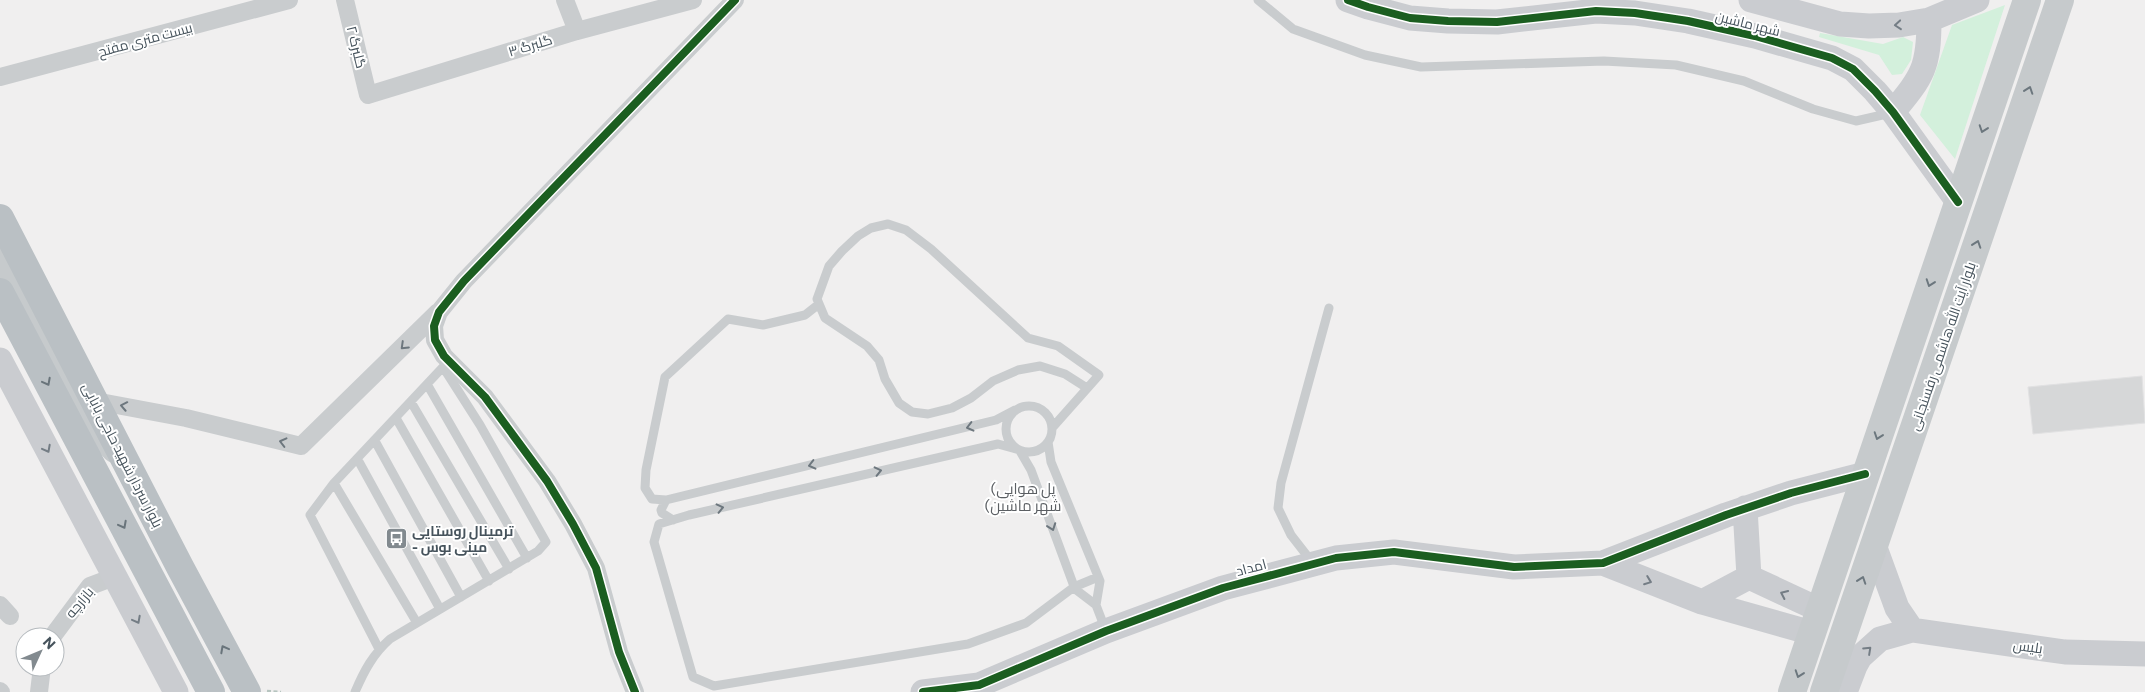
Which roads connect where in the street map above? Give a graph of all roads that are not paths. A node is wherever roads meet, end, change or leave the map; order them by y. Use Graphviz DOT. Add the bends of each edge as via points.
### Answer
graph roads {
  1 [pos="345,0"];
  2 [pos="565,0"];
  3 [pos="694,0"];
  4 [pos="735,0"];
  5 [pos="1258,0"];
  6 [pos="1348,0"];
  7 [pos="1751,0"];
  8 [pos="1977,0"];
  9 [pos="2027,0"];
  10 [pos="2060,0"];
  11 [pos="284,1"];
  12 [pos="1933,10"];
  13 [pos="577,31"];
  14 [pos="0,77"];
  15 [pos="368,95"];
  16 [pos="1893,112"];
  17 [pos="1958,202"];
  18 [pos="0,218"];
  19 [pos="0,252"];
  20 [pos="0,292"];
  21 [pos="819,304"];
  22 [pos="1329,308"];
  23 [pos="439,312"];
  24 [pos="34,357"];
  25 [pos="3,365"];
  26 [pos="427,384"];
  27 [pos="1087,388"];
  28 [pos="95,401"];
  29 [pos="411,402"];
  30 [pos="1015,410"];
  31 [pos="396,418"];
  32 [pos="1052,428"];
  33 [pos="375,441"];
  34 [pos="1048,442"];
  35 [pos="1018,450"];
  36 [pos="358,460"];
  37 [pos="126,461"];
  38 [pos="1865,474"];
  39 [pos="334,483"];
  40 [pos="666,500"];
  41 [pos="1746,508"];
  42 [pos="672,520"];
  43 [pos="1874,545"];
  44 [pos="527,558"];
  45 [pos="1603,563"];
  46 [pos="1313,564"];
  47 [pos="144,566"];
  48 [pos="509,569"];
  49 [pos="114,577"];
  50 [pos="1098,577"];
  51 [pos="1749,577"];
  52 [pos="489,581"];
  53 [pos="1074,587"];
  54 [pos="461,597"];
  55 [pos="1702,602"];
  56 [pos="1096,605"];
  57 [pos="440,609"];
  58 [pos="1816,622"];
  59 [pos="417,624"];
  60 [pos="59,627"];
  61 [pos="1844,630"];
  62 [pos="1912,630"];
  63 [pos="1106,631"];
  64 [pos="379,649"];
  65 [pos="2145,654"];
  66 [pos="41,677"];
  67 [pos="39,692"];
  68 [pos="176,692"];
  69 [pos="210,692"];
  70 [pos="248,692"];
  71 [pos="355,692"];
  72 [pos="635,692"];
  73 [pos="922,692"];
  74 [pos="1792,692"];
  75 [pos="1824,692"];
  76 [pos="1845,692"];
  1 -- 15 [label="street, گلبرگ ۲"];
  2 -- 13 [label="street"];
  3 -- 13 [label="street, گلبرگ ۳"];
  4 -- 23 [label="street" via="464,281"];
  5 -- 16 [label="lane" via="1293,29 1365,55 1421,67 1604,61 1676,66 1744,81 1813,109 1856,121"];
  6 -- 16 [label="street, شهر ماشین" via="1410,18 1448,22 1497,22 1596,11 1688,21 1832,58 1853,69"];
  12 -- 7 [label="street, شهر ماشین, one-way" via="1899,25 1869,26 1840,24"];
  8 -- 12 [label="street, شهر ماشین"];
  9 -- 17 [label="main road, one-way"];
  43 -- 10 [label="main road, بلوار آیت الله هاشمی رفسنجانی, one-way"];
  11 -- 14 [label="street, بیست متری مفتح"];
  12 -- 16 [label="street" via="1925,68"];
  13 -- 15 [label="street, گلبرگ ۳"];
  16 -- 17 [label="street, شهر ماشین"];
  17 -- 38 [label="main road, one-way"];
  18 -- 28 [label="highway, بلوار سردار شهید حاجی بابایی"];
  19 -- 37 [label="main road" via="88,420"];
  20 -- 24 [label="highway"];
  21 -- 27 [label="lane" via="825,318 867,346 879,360 899,404 912,412 928,414 952,408 993,381 1018,370 1040,366 1065,374"];
  21 -- 27 [label="lane" via="817,299 829,266 858,236 871,228 888,224 906,230 931,249 1028,338 1058,346 1099,375"];
  21 -- 40 [label="lane" via="806,315 763,325 728,319 665,377 645,488 652,499"];
  22 -- 46 [label="lane" via="1281,483 1278,508 1291,535"];
  23 -- 28 [label="street, one-way" via="301,446 186,418"];
  23 -- 72 [label="street" via="434,326 435,340 444,356 484,397 546,481 596,568 619,652"];
  24 -- 25 [label="street"];
  24 -- 47 [label="highway, one-way"];
  25 -- 49 [label="street, one-way"];
  26 -- 29 [label="lane"];
  26 -- 44 [label="lane"];
  26 -- 44 [label="lane" via="443,367 480,425 546,542"];
  27 -- 32 [label="lane"];
  28 -- 37 [label="highway, بلوار سردار شهید حاجی بابایی"];
  29 -- 31 [label="lane"];
  29 -- 48 [label="lane"];
  30 -- 32 [label="lane" via="1028,405 1042,410"];
  30 -- 35 [label="lane" via="1006,422 1005,430 1010,444"];
  30 -- 40 [label="lane, one-way" via="996,420"];
  31 -- 33 [label="lane"];
  31 -- 52 [label="lane"];
  32 -- 34 [label="lane"];
  33 -- 36 [label="lane"];
  33 -- 54 [label="lane"];
  34 -- 35 [label="lane" via="1036,451"];
  34 -- 50 [label="lane" via="1051,462"];
  42 -- 35 [label="lane, one-way" via="998,444"];
  35 -- 53 [label="lane, one-way" via="1031,470"];
  36 -- 39 [label="lane"];
  36 -- 57 [label="lane"];
  70 -- 37 [label="highway, بلوار سردار شهید حاجی بابایی, one-way"];
  38 -- 41 [label="street"];
  38 -- 58 [label="main road"];
  39 -- 59 [label="lane"];
  39 -- 64 [label="lane" via="310,515"];
  40 -- 42 [label="lane" via="661,510"];
  41 -- 45 [label="street"];
  41 -- 51 [label="street"];
  42 -- 53 [label="lane" via="660,524 654,542 693,677 714,686 968,644 1026,623"];
  61 -- 43 [label="main road, بلوار آیت الله هاشمی رفسنجانی, one-way"];
  43 -- 62 [label="street" via="1897,608"];
  44 -- 48 [label="lane"];
  45 -- 46 [label="street, امداد" via="1514,567 1394,552 1336,558"];
  45 -- 55 [label="street, one-way"];
  46 -- 63 [label="street, امداد" via="1223,588"];
  47 -- 49 [label="street"];
  47 -- 69 [label="highway"];
  48 -- 52 [label="lane"];
  49 -- 60 [label="street, بازارچه" via="90,586"];
  49 -- 68 [label="street, one-way"];
  50 -- 53 [label="lane"];
  50 -- 56 [label="lane"];
  51 -- 55 [label="street"];
  58 -- 51 [label="street, one-way"];
  52 -- 54 [label="lane"];
  53 -- 56 [label="lane"];
  54 -- 57 [label="lane"];
  55 -- 58 [label="street"];
  56 -- 63 [label="lane"];
  57 -- 59 [label="lane"];
  58 -- 61 [label="main road"];
  58 -- 74 [label="main road, one-way"];
  59 -- 64 [label="lane"];
  61 -- 75 [label="main road, بلوار آیت الله هاشمی رفسنجانی"];
  62 -- 65 [label="street, پلیس" via="2065,652"];
  76 -- 62 [label="street, پلیس, one-way" via="1860,657 1880,639"];
  63 -- 73 [label="street, امداد" via="979,685"];
  64 -- 71 [label="lane" via="364,670"];
  66 -- 67 [label="street"];
}
